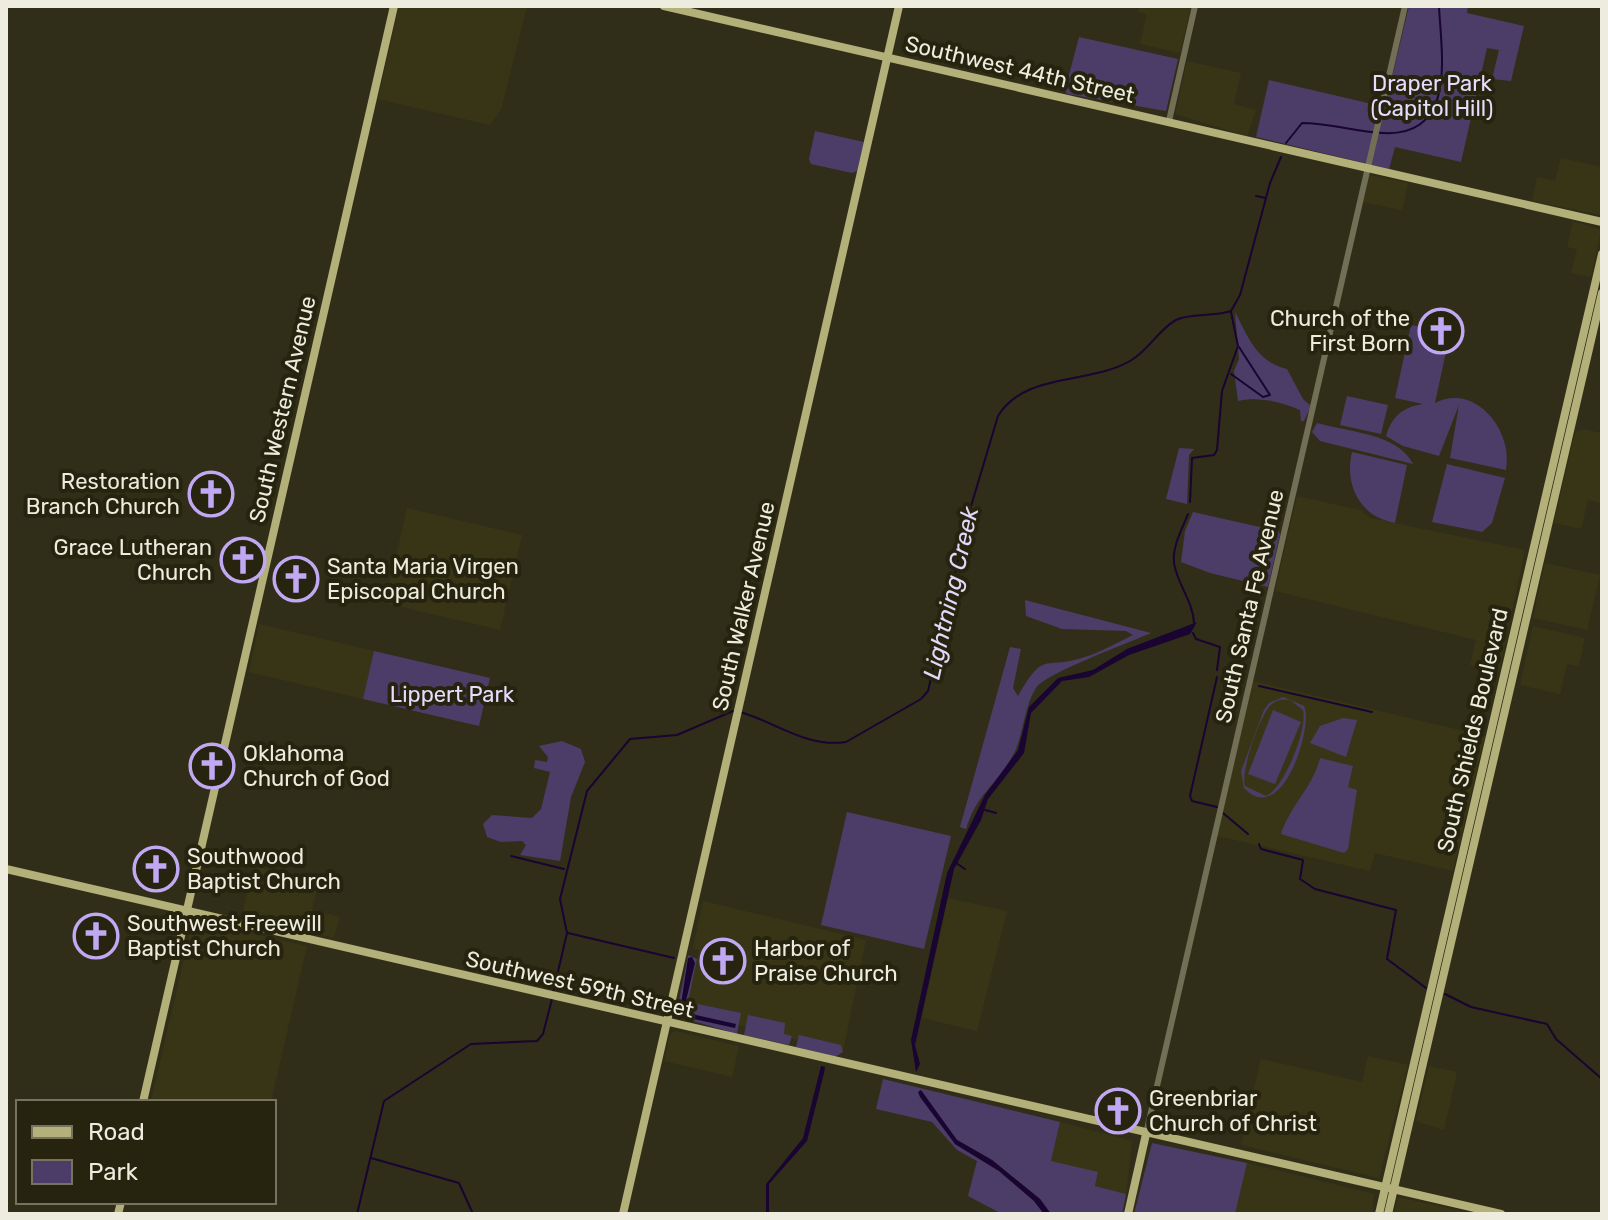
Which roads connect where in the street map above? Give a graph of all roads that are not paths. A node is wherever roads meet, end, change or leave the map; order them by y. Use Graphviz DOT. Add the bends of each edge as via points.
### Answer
graph roads {
  1 [pos="394,6"];
  2 [pos="664,6"];
  3 [pos="899,6"];
  4 [pos="1195,6"];
  5 [pos="1405,6"];
  6 [pos="887,57"];
  7 [pos="1169,121"];
  8 [pos="1367,169"];
  9 [pos="1602,222"];
  10 [pos="1602,254"];
  11 [pos="1602,293"];
  12 [pos="6,869"];
  13 [pos="186,910"];
  14 [pos="667,1023"];
  15 [pos="143,1100"];
  16 [pos="1146,1134"];
  17 [pos="1389,1189"];
  18 [pos="623,1214"];
  19 [pos="1128,1214"];
  20 [pos="1379,1214"];
  21 [pos="1388,1214"];
  22 [pos="1501,1214"];
  1 -- 13 [label="main road, South Western Avenue"];
  2 -- 6 [label="main road, Southwest 44th Street"];
  3 -- 6 [label="main road, South Walker Avenue"];
  4 -- 7 [label="street"];
  5 -- 8 [label="street, South Santa Fe Avenue"];
  6 -- 7 [label="main road, Southwest 44th Street"];
  6 -- 14 [label="main road, South Walker Avenue"];
  7 -- 8 [label="main road, Southwest 44th Street"];
  8 -- 9 [label="main road, Southwest 44th Street"];
  8 -- 16 [label="street, South Santa Fe Avenue"];
  10 -- 17 [label="main road, South Shields Boulevard"];
  11 -- 17 [label="main road, South Shields Boulevard"];
  12 -- 13 [label="main road, Southwest 59th Street"];
  13 -- 14 [label="main road, Southwest 59th Street"];
  13 -- 15 [label="main road, South Western Avenue"];
  14 -- 16 [label="main road, Southwest 59th Street"];
  14 -- 18 [label="main road, South Walker Avenue"];
  16 -- 17 [label="main road, Southwest 59th Street"];
  16 -- 19 [label="main road, South Santa Fe Avenue"];
  17 -- 20 [label="main road, South Shields Boulevard"];
  17 -- 21 [label="main road, South Shields Boulevard"];
  17 -- 22 [label="main road, Southwest 59th Street"];
}
